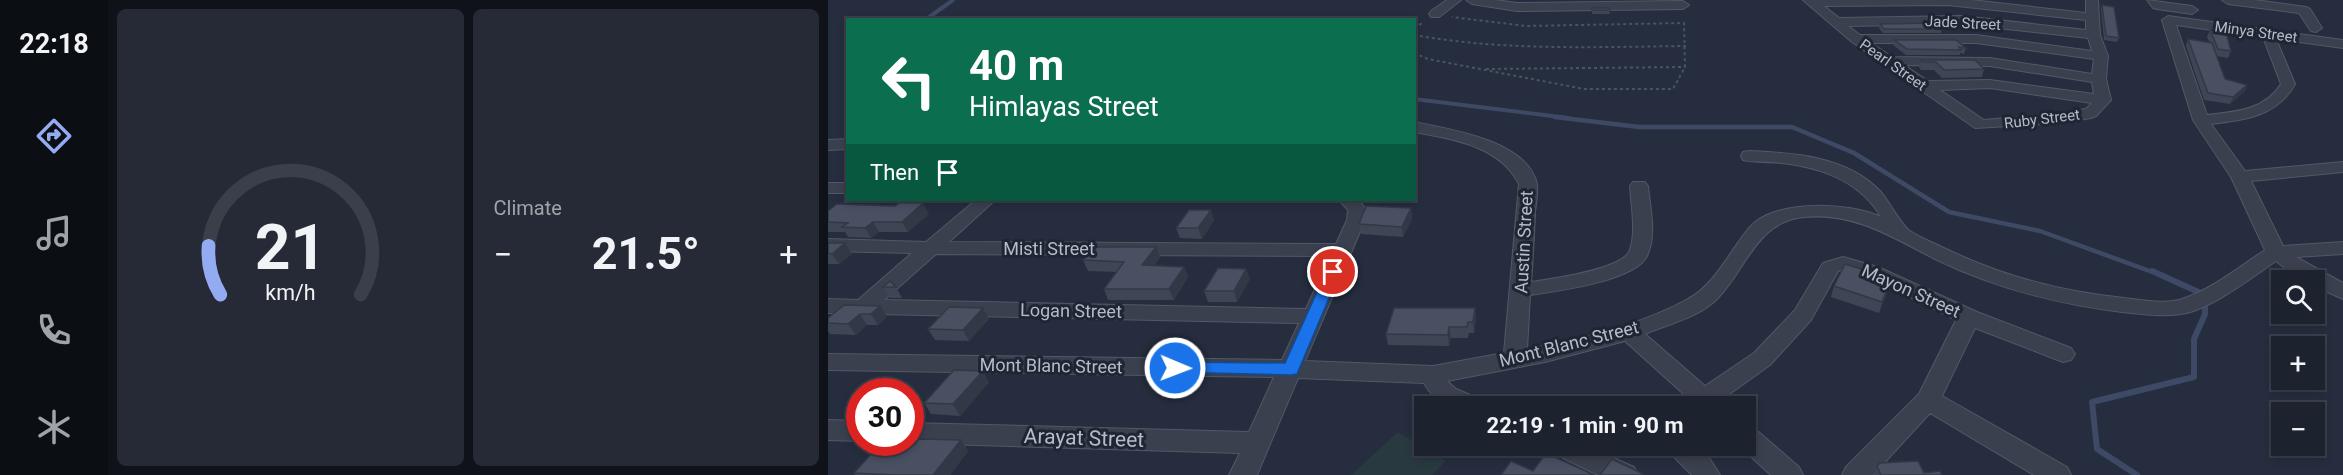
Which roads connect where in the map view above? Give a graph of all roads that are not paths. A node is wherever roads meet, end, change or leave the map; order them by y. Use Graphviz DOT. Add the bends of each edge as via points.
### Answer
graph roads {
  1 [pos="1455,0"];
  2 [pos="1472,0"];
  3 [pos="2153,0"];
  4 [pos="2228,0"];
  5 [pos="1810,2"];
  6 [pos="2088,5"];
  7 [pos="1683,10"];
  8 [pos="1435,14"];
  9 [pos="1834,22"];
  10 [pos="2316,28"];
  11 [pos="2343,31"];
  12 [pos="2268,34"];
  13 [pos="2092,35"];
  14 [pos="1857,39"];
  15 [pos="2343,44"];
  16 [pos="2100,56"];
  17 [pos="1888,61"];
  18 [pos="2099,79"];
  19 [pos="1923,86"];
  20 [pos="2103,100"];
  21 [pos="2201,120"];
  22 [pos="1981,125"];
  23 [pos="1416,127"];
  24 [pos="846,144"];
  25 [pos="828,145"];
  26 [pos="1749,156"];
  27 [pos="2343,167"];
  28 [pos="2240,177"];
  29 [pos="1639,186"];
  30 [pos="828,188"];
  31 [pos="846,188"];
  32 [pos="985,201"];
  33 [pos="1349,201"];
  34 [pos="1899,232"];
  35 [pos="828,244"];
  36 [pos="929,248"];
  37 [pos="2343,248"];
  38 [pos="1342,250"];
  39 [pos="2276,252"];
  40 [pos="1522,290"];
  41 [pos="2343,292"];
  42 [pos="828,306"];
  43 [pos="863,307"];
  44 [pos="1314,316"];
  45 [pos="1969,317"];
  46 [pos="1629,332"];
  47 [pos="2063,354"];
  48 [pos="1515,360"];
  49 [pos="828,362"];
  50 [pos="1291,369"];
  51 [pos="1433,375"];
  52 [pos="1446,396"];
  53 [pos="1700,396"];
  54 [pos="1717,396"];
  55 [pos="1928,400"];
  56 [pos="828,430"];
  57 [pos="846,431"];
  58 [pos="924,433"];
  59 [pos="1258,443"];
  60 [pos="1756,445"];
  61 [pos="1585,456"];
  62 [pos="1690,456"];
  63 [pos="1243,475"];
  64 [pos="1624,475"];
  65 [pos="1706,475"];
  66 [pos="1789,475"];
  67 [pos="1856,475"];
  68 [pos="2057,475"];
  1 -- 8 [label="street"];
  2 -- 7 [label="street" via="1517,7"];
  3 -- 10 [label="street" via="2165,7"];
  4 -- 10 [label="street" via="2307,12"];
  5 -- 6 [label="street"];
  5 -- 9 [label="street, Pearl Street"];
  6 -- 13 [label="street, Ruby Street"];
  9 -- 13 [label="street, Jade Street" via="1962,20"];
  9 -- 14 [label="street, Pearl Street"];
  10 -- 11 [label="street"];
  12 -- 15 [label="street, Minya Street"];
  12 -- 21 [label="street" via="2288,84 2285,92 2259,110"];
  12 -- 21 [label="street, Minya Street" via="2168,20"];
  13 -- 16 [label="street, Ruby Street"];
  14 -- 16 [label="street" via="1976,39"];
  14 -- 17 [label="street, Pearl Street"];
  16 -- 18 [label="street, Ruby Street"];
  17 -- 18 [label="street" via="1990,62"];
  17 -- 19 [label="street, Pearl Street"];
  18 -- 20 [label="street, Ruby Street"];
  19 -- 20 [label="street" via="1990,84"];
  19 -- 22 [label="street, Pearl Street"];
  20 -- 22 [label="street, Ruby Street" via="2091,113"];
  21 -- 28 [label="street"];
  23 -- 40 [label="street, Austin Street" via="1470,140 1519,166 1528,184"];
  24 -- 25 [label="street"];
  26 -- 34 [label="street" via="1805,159 1837,168 1858,179 1873,194"];
  27 -- 28 [label="street"];
  28 -- 39 [label="street"];
  29 -- 40 [label="street" via="1640,246 1636,257 1608,272"];
  30 -- 31 [label="street"];
  32 -- 36 [label="street"];
  33 -- 38 [label="street" via="1357,209 1356,220"];
  34 -- 39 [label="street, Mont Blanc Street" via="2018,286 2079,300 2144,307 2181,308 2222,288"];
  34 -- 46 [label="street, Mont Blanc Street" via="1852,213 1803,211 1780,217 1760,228 1711,293 1697,304"];
  35 -- 36 [label="street, Misti Street"];
  36 -- 38 [label="street, Misti Street"];
  36 -- 43 [label="street"];
  37 -- 39 [label="street"];
  38 -- 44 [label="street"];
  39 -- 41 [label="street" via="2304,273"];
  40 -- 48 [label="street, Austin Street"];
  42 -- 43 [label="street, Logan Street"];
  43 -- 44 [label="street, Logan Street"];
  44 -- 50 [label="street"];
  45 -- 47 [label="street, Mayon Street"];
  45 -- 54 [label="street, Mayon Street" via="1855,266 1843,263 1830,267 1803,315 1762,359"];
  45 -- 55 [label="street"];
  46 -- 48 [label="street, Mont Blanc Street"];
  46 -- 53 [label="street"];
  48 -- 51 [label="street, Mont Blanc Street"];
  49 -- 50 [label="street, Mont Blanc Street"];
  50 -- 51 [label="street, Mont Blanc Street"];
  50 -- 59 [label="street"];
  51 -- 52 [label="street"];
  55 -- 67 [label="street"];
  55 -- 68 [label="street"];
  56 -- 57 [label="street"];
  58 -- 59 [label="street, Arayat Street"];
  59 -- 63 [label="street"];
  60 -- 66 [label="street"];
  61 -- 64 [label="street"];
  62 -- 65 [label="street"];
}
